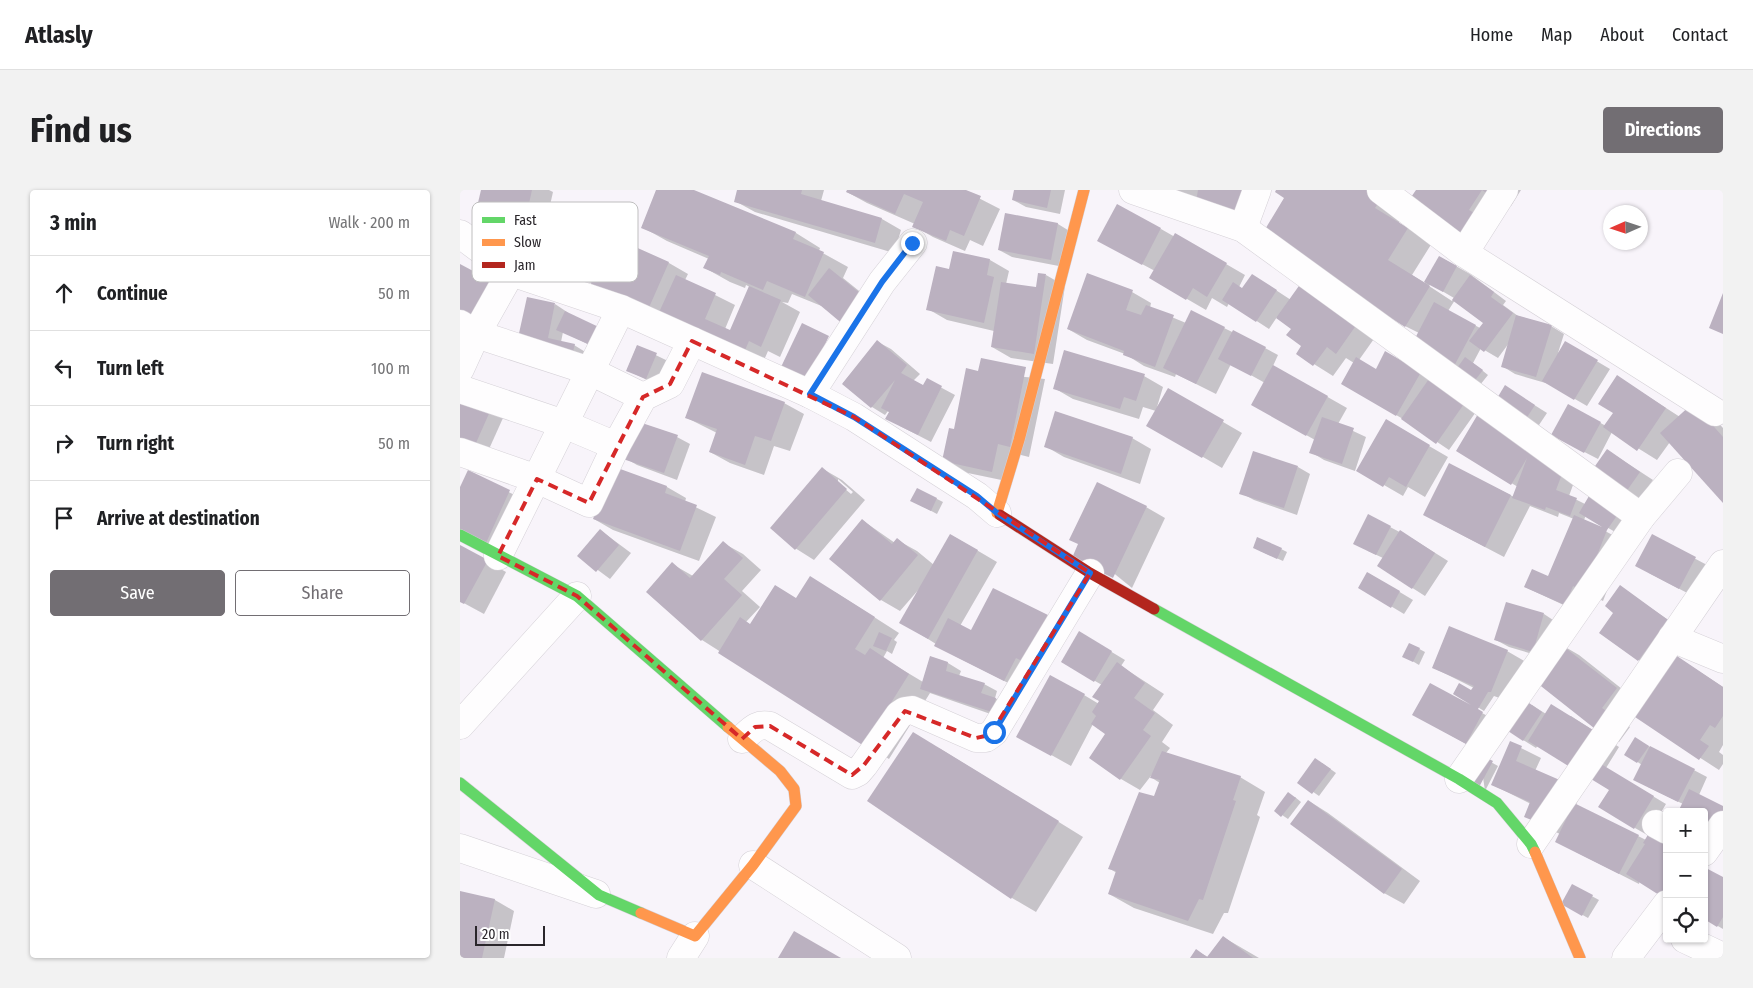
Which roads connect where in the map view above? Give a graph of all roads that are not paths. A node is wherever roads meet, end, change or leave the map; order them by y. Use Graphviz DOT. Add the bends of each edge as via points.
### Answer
graph roads {
  1 [pos="1084,190"];
  2 [pos="1133,190"];
  3 [pos="1258,190"];
  4 [pos="1381,190"];
  5 [pos="1504,190"];
  6 [pos="1243,228"];
  7 [pos="460,234"];
  8 [pos="472,243"];
  9 [pos="912,243"];
  10 [pos="1464,253"];
  11 [pos="503,282"];
  12 [pos="541,282"];
  13 [pos="621,309"];
  14 [pos="468,329"];
  15 [pos="692,341"];
  16 [pos="460,369"];
  17 [pos="590,371"];
  18 [pos="460,389"];
  19 [pos="810,394"];
  20 [pos="643,397"];
  21 [pos="1715,412"];
  22 [pos="564,424"];
  23 [pos="616,446"];
  24 [pos="460,452"];
  25 [pos="1678,473"];
  26 [pos="537,479"];
  27 [pos="997,513"];
  28 [pos="1641,517"];
  29 [pos="460,534"];
  30 [pos="498,556"];
  31 [pos="1723,564"];
  32 [pos="1090,573"];
  33 [pos="577,596"];
  34 [pos="1672,638"];
  35 [pos="1723,659"];
  36 [pos="460,725"];
  37 [pos="742,738"];
  38 [pos="1459,778"];
  39 [pos="460,783"];
  40 [pos="1723,825"];
  41 [pos="1531,844"];
  42 [pos="1708,846"];
  43 [pos="460,848"];
  44 [pos="753,865"];
  45 [pos="599,895"];
  46 [pos="1662,920"];
  47 [pos="1693,943"];
  48 [pos="688,947"];
  49 [pos="1723,957"];
  50 [pos="897,958"];
  51 [pos="1580,958"];
  52 [pos="1626,958"];
  1 -- 27 [label="street" via="1022,430"];
  2 -- 6 [label="street"];
  3 -- 6 [label="street"];
  4 -- 10 [label="street"];
  5 -- 10 [label="street"];
  6 -- 28 [label="street"];
  7 -- 8 [label="street"];
  9 -- 19 [label="street" via="882,282"];
  10 -- 21 [label="street"];
  11 -- 14 [label="street"];
  12 -- 13 [label="street"];
  13 -- 15 [label="street"];
  13 -- 17 [label="street"];
  14 -- 16 [label="street"];
  14 -- 17 [label="street"];
  15 -- 19 [label="street"];
  15 -- 20 [label="street" via="670,384"];
  17 -- 20 [label="street"];
  17 -- 22 [label="street"];
  18 -- 22 [label="street"];
  19 -- 27 [label="street" via="854,417 977,496"];
  20 -- 23 [label="street"];
  22 -- 23 [label="street"];
  22 -- 26 [label="street"];
  23 -- 26 [label="street" via="589,503"];
  24 -- 26 [label="street"];
  25 -- 28 [label="street"];
  26 -- 30 [label="street"];
  27 -- 32 [label="street"];
  28 -- 38 [label="street"];
  29 -- 30 [label="street"];
  30 -- 33 [label="street"];
  31 -- 34 [label="street"];
  32 -- 37 [label="street" via="994,732 986,738 976,738 912,710 905,711 864,765 852,774 770,726 762,724 755,727"];
  32 -- 38 [label="street"];
  33 -- 36 [label="street"];
  33 -- 37 [label="street"];
  34 -- 35 [label="street"];
  34 -- 41 [label="street"];
  37 -- 44 [label="street" via="780,771 796,796 796,806"];
  38 -- 41 [label="street" via="1497,803"];
  39 -- 45 [label="street"];
  40 -- 42 [label="street"];
  41 -- 51 [label="street"];
  43 -- 45 [label="street"];
  44 -- 48 [label="street"];
  44 -- 50 [label="street"];
  45 -- 48 [label="street"];
  46 -- 52 [label="street"];
  47 -- 49 [label="street"];
}
